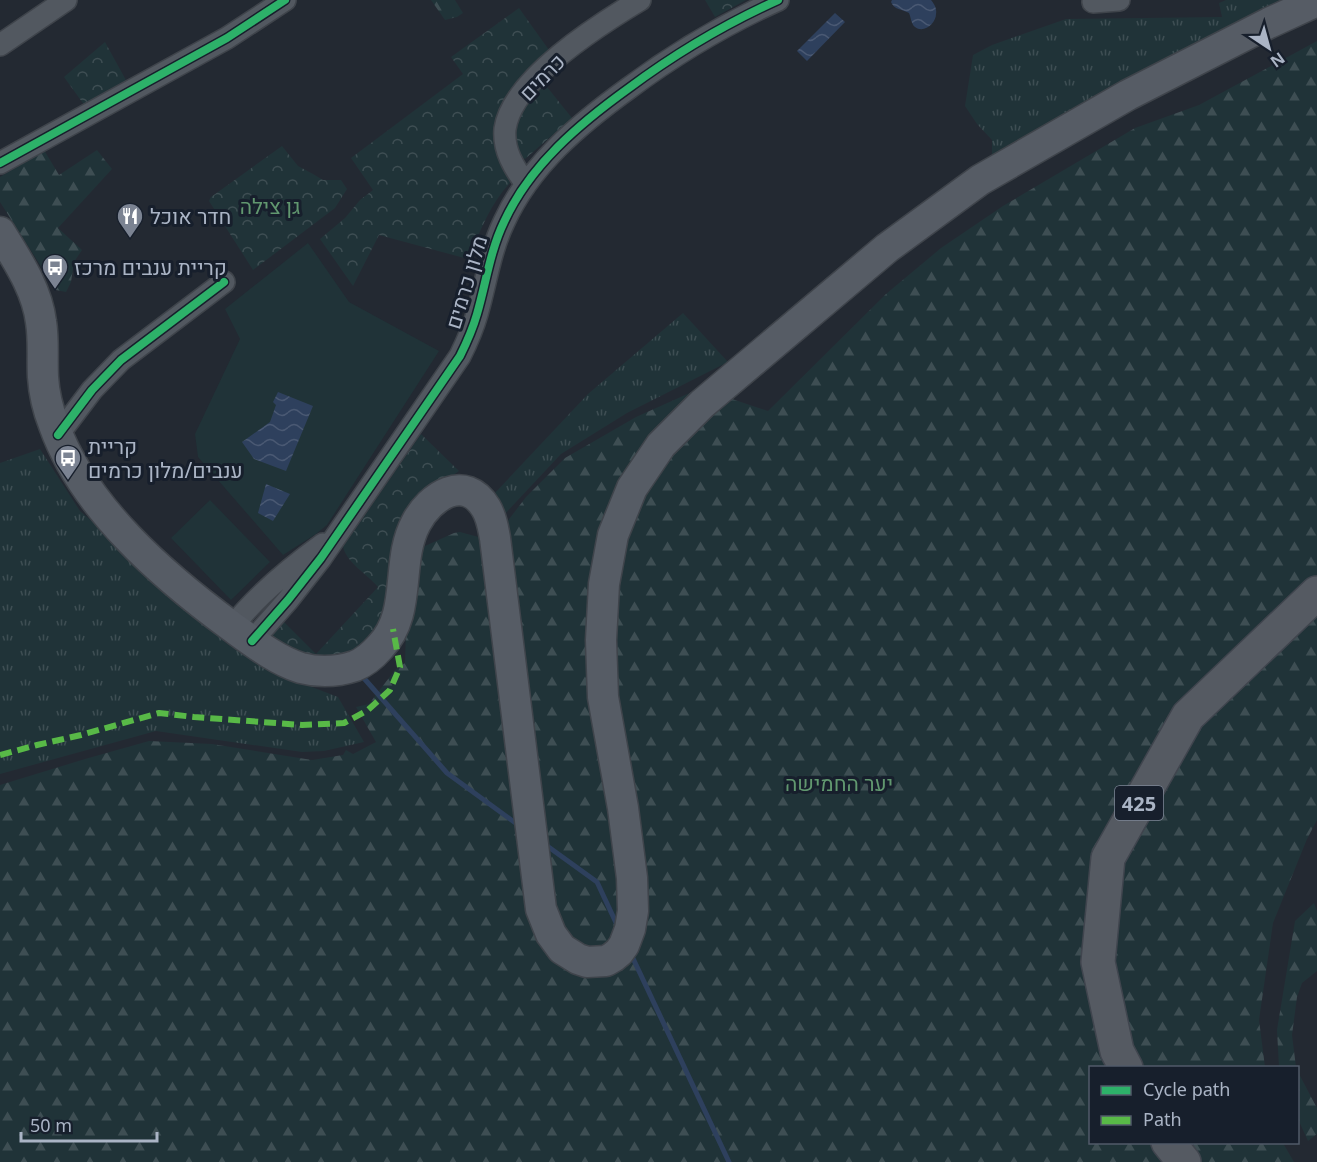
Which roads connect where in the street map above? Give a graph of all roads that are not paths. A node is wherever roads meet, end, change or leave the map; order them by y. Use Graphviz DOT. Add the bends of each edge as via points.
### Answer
graph roads {
  1 [pos="66,0"];
  2 [pos="285,0"];
  3 [pos="640,0"];
  4 [pos="778,0"];
  5 [pos="1119,0"];
  6 [pos="1317,1"];
  7 [pos="1093,2"];
  8 [pos="0,45"];
  9 [pos="0,163"];
  10 [pos="526,184"];
  11 [pos="0,232"];
  12 [pos="224,282"];
  13 [pos="58,435"];
  14 [pos="1317,593"];
  15 [pos="242,634"];
  16 [pos="1125,1066"];
  17 [pos="1169,1144"];
  18 [pos="1184,1162"];
  1 -- 8 [label="street"];
  2 -- 9 [label="street" via="227,38"];
  3 -- 10 [label="street, כרמים" via="567,50 539,74 518,100 507,122 506,145"];
  4 -- 10 [label="street, מלון כרמים" via="700,40 627,89 560,145"];
  5 -- 7 [label="street"];
  6 -- 15 [label="main road" via="1128,95 980,180 887,248 702,404 661,445 632,488 613,535 603,584 603,697 624,815 634,901 628,937 613,957 587,962 570,955 556,941 543,917 495,538 489,514 476,498 455,490 432,500 422,511 408,545 393,629 384,644 359,664 328,672 311,670 284,661"];
  10 -- 15 [label="street, מלון כרמים" via="497,237 477,315 460,356 305,579"];
  11 -- 13 [label="main road" via="37,302 45,394"];
  12 -- 13 [label="street" via="121,360"];
  13 -- 15 [label="main road" via="82,481 111,519 170,577"];
  14 -- 16 [label="main road, 425" via="1188,716 1108,858 1098,962 1117,1051"];
  17 -- 18 [label="main road"];
}
